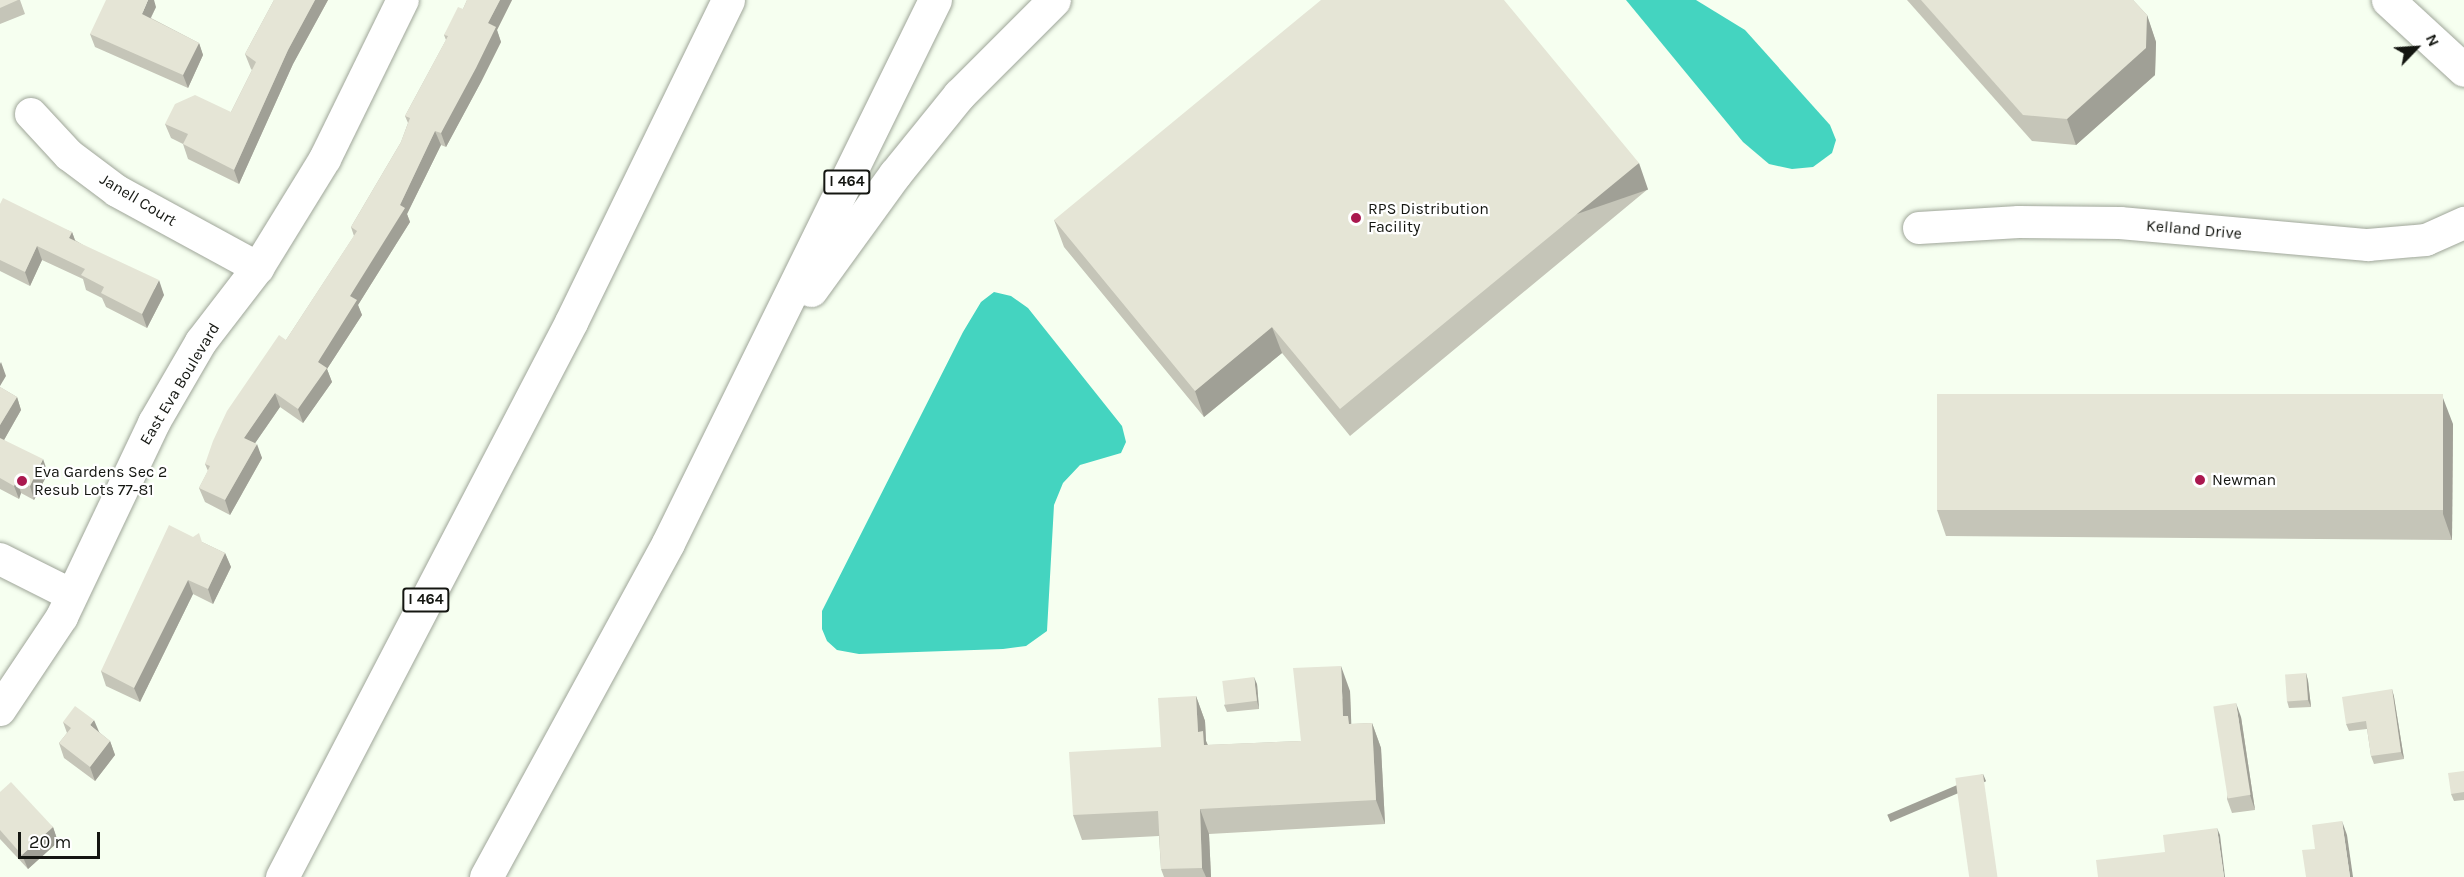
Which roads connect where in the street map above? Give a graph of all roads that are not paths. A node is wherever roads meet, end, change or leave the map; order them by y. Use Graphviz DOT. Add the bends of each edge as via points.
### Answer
graph roads {
  1 [pos="404,0"];
  2 [pos="712,0"];
  3 [pos="728,0"];
  4 [pos="935,0"];
  5 [pos="1054,0"];
  6 [pos="2388,0"];
  7 [pos="2464,70"];
  8 [pos="31,114"];
  9 [pos="2464,223"];
  10 [pos="1919,228"];
  11 [pos="258,268"];
  12 [pos="571,322"];
  13 [pos="758,364"];
  14 [pos="0,559"];
  15 [pos="72,595"];
  16 [pos="0,710"];
  17 [pos="282,877"];
  18 [pos="486,877"];
  1 -- 11 [label="street, East Eva Boulevard" via="325,159"];
  2 -- 12 [label="main road"];
  3 -- 12 [label="main road, I 464"];
  4 -- 13 [label="main road, I 464"];
  5 -- 13 [label="main road" via="958,95 895,174"];
  6 -- 7 [label="main road"];
  8 -- 11 [label="street, Janell Court" via="69,155 117,191"];
  9 -- 10 [label="street, Kelland Drive" via="2426,240 2368,245 2120,223 2019,222"];
  11 -- 15 [label="street, East Eva Boulevard" via="201,342 154,423"];
  12 -- 17 [label="main road, I 464"];
  13 -- 18 [label="main road, I 464" via="663,554"];
  14 -- 15 [label="street"];
  15 -- 16 [label="street, East Eva Boulevard" via="29,671"];
}
